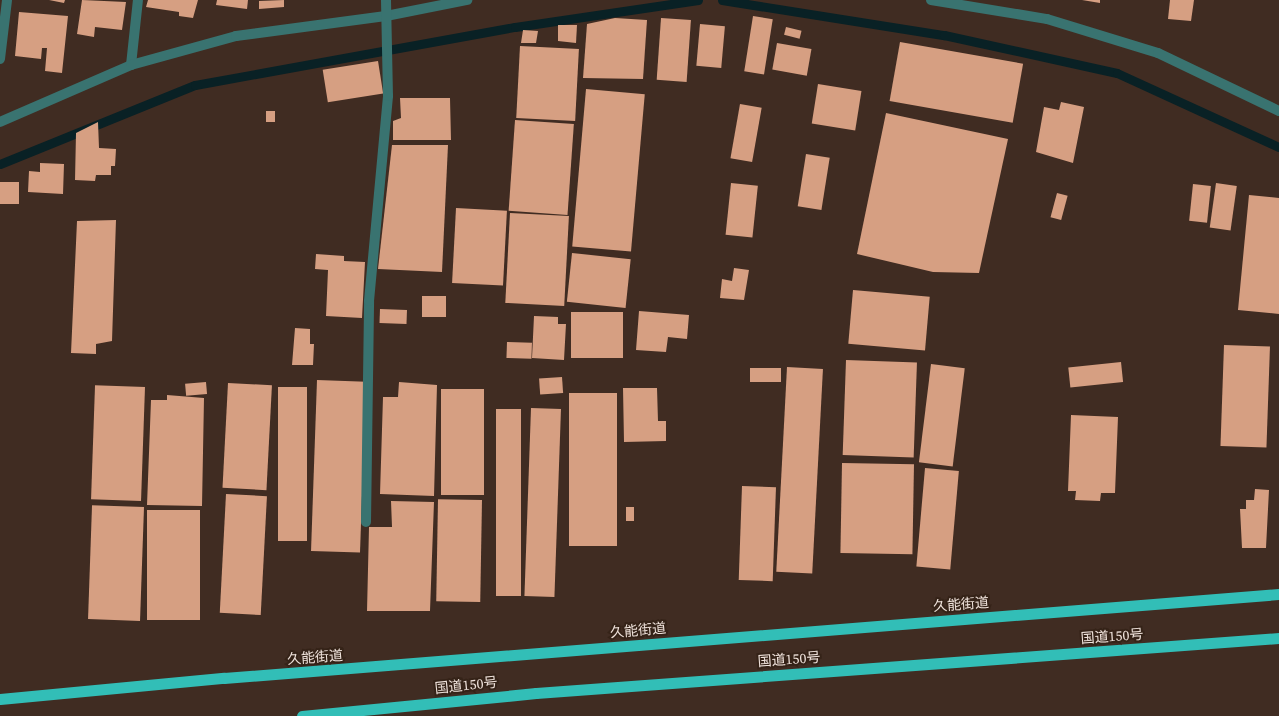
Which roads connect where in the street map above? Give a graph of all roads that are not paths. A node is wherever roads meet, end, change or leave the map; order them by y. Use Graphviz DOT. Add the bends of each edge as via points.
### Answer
graph roads {
  1 [pos="7,0"];
  2 [pos="138,0"];
  3 [pos="386,0"];
  4 [pos="466,0"];
  5 [pos="931,0"];
  6 [pos="386,16"];
  7 [pos="0,59"];
  8 [pos="131,66"];
  9 [pos="1279,110"];
  10 [pos="0,122"];
  11 [pos="366,522"];
  12 [pos="1279,594"];
  13 [pos="1279,638"];
  14 [pos="0,699"];
  15 [pos="302,716"];
  1 -- 7 [label="street"];
  2 -- 8 [label="street"];
  3 -- 6 [label="street"];
  4 -- 6 [label="street"];
  5 -- 9 [label="street" via="1047,19 1158,53"];
  6 -- 8 [label="street" via="236,36"];
  6 -- 11 [label="street" via="388,96 369,301"];
  8 -- 10 [label="street"];
  12 -- 14 [label="highway, 久能街道" via="224,678"];
  13 -- 15 [label="highway, 国道150号" via="536,693"];
}
